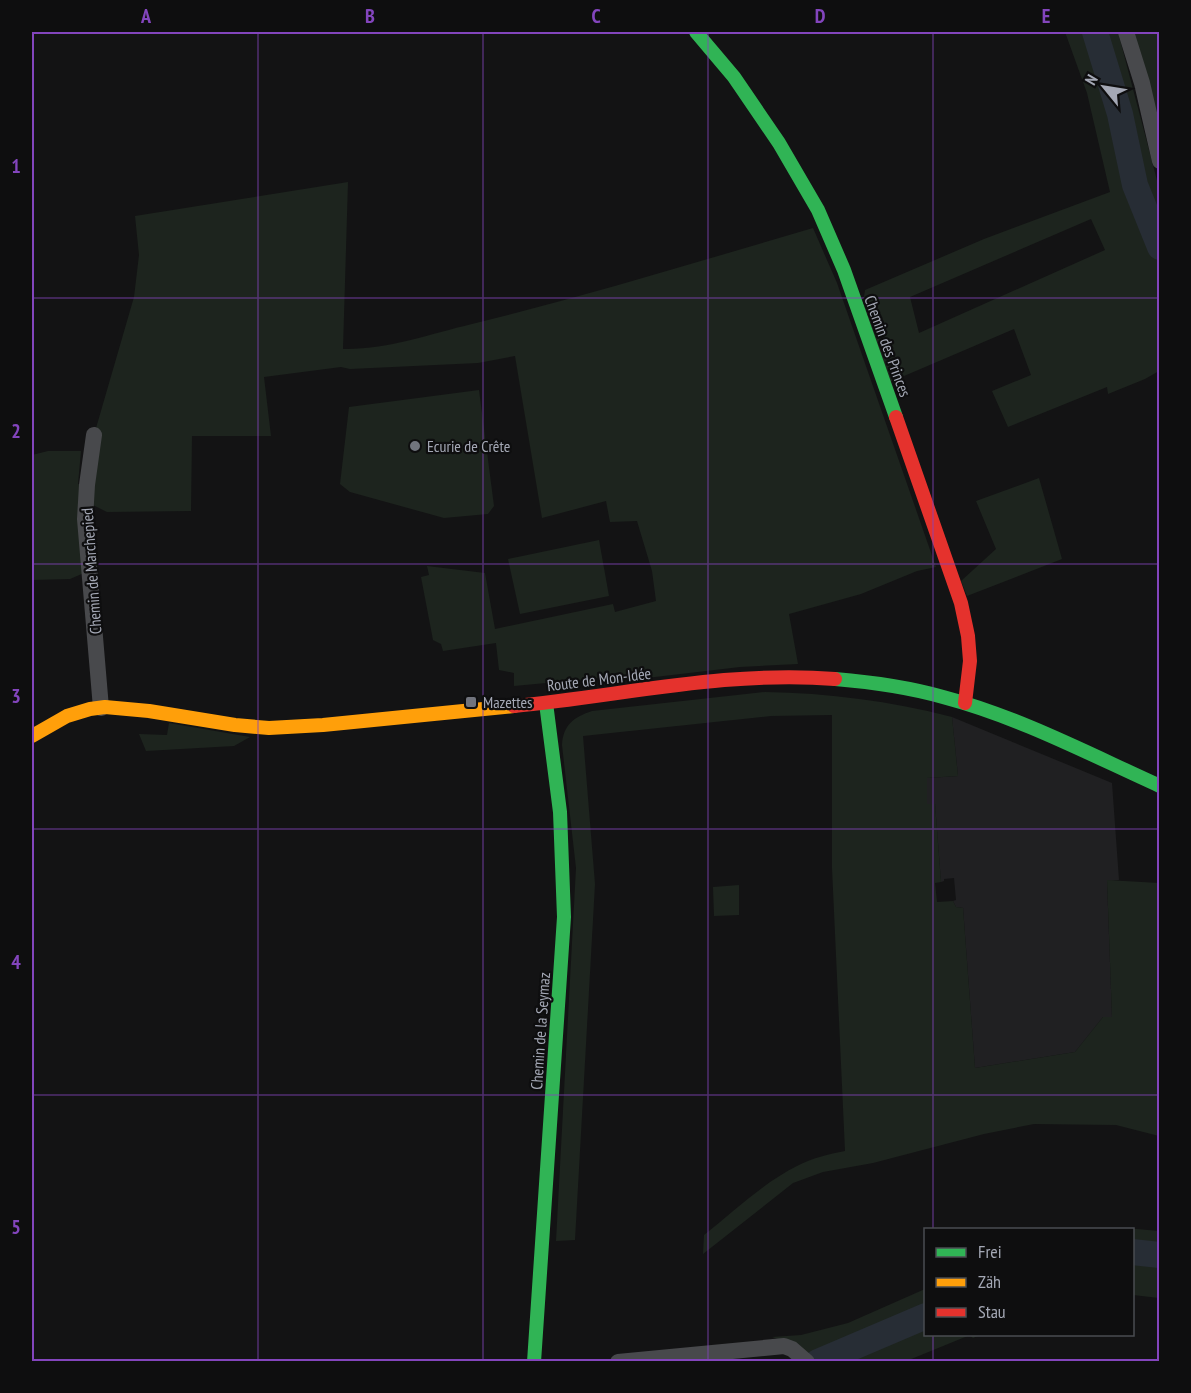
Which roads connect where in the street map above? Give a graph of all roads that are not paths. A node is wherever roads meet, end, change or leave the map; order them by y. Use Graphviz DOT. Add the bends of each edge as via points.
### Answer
graph roads {
  1 [pos="696,32"];
  2 [pos="1126,32"];
  3 [pos="1160,161"];
  4 [pos="94,435"];
  5 [pos="546,703"];
  6 [pos="965,703"];
  7 [pos="101,708"];
  8 [pos="32,736"];
  9 [pos="1160,786"];
  10 [pos="804,1359"];
  11 [pos="534,1362"];
  12 [pos="618,1362"];
  1 -- 6 [label="street, Chemin des Princes" via="734,77 779,143 818,210 844,270 961,603 970,652"];
  2 -- 3 [label="street"];
  4 -- 7 [label="street, Chemin de Marchepied" via="86,532"];
  5 -- 6 [label="street, Route de Mon-Idée" via="776,677 874,682"];
  5 -- 7 [label="street, Route de Mon-Idée" via="273,729"];
  5 -- 11 [label="street, Chemin de la Seymaz" via="560,812 564,917"];
  6 -- 9 [label="street, Route de Mon-Idée"];
  7 -- 8 [label="street, Route de Mon-Idée" via="64,717"];
  10 -- 12 [label="street" via="784,1346"];
}
